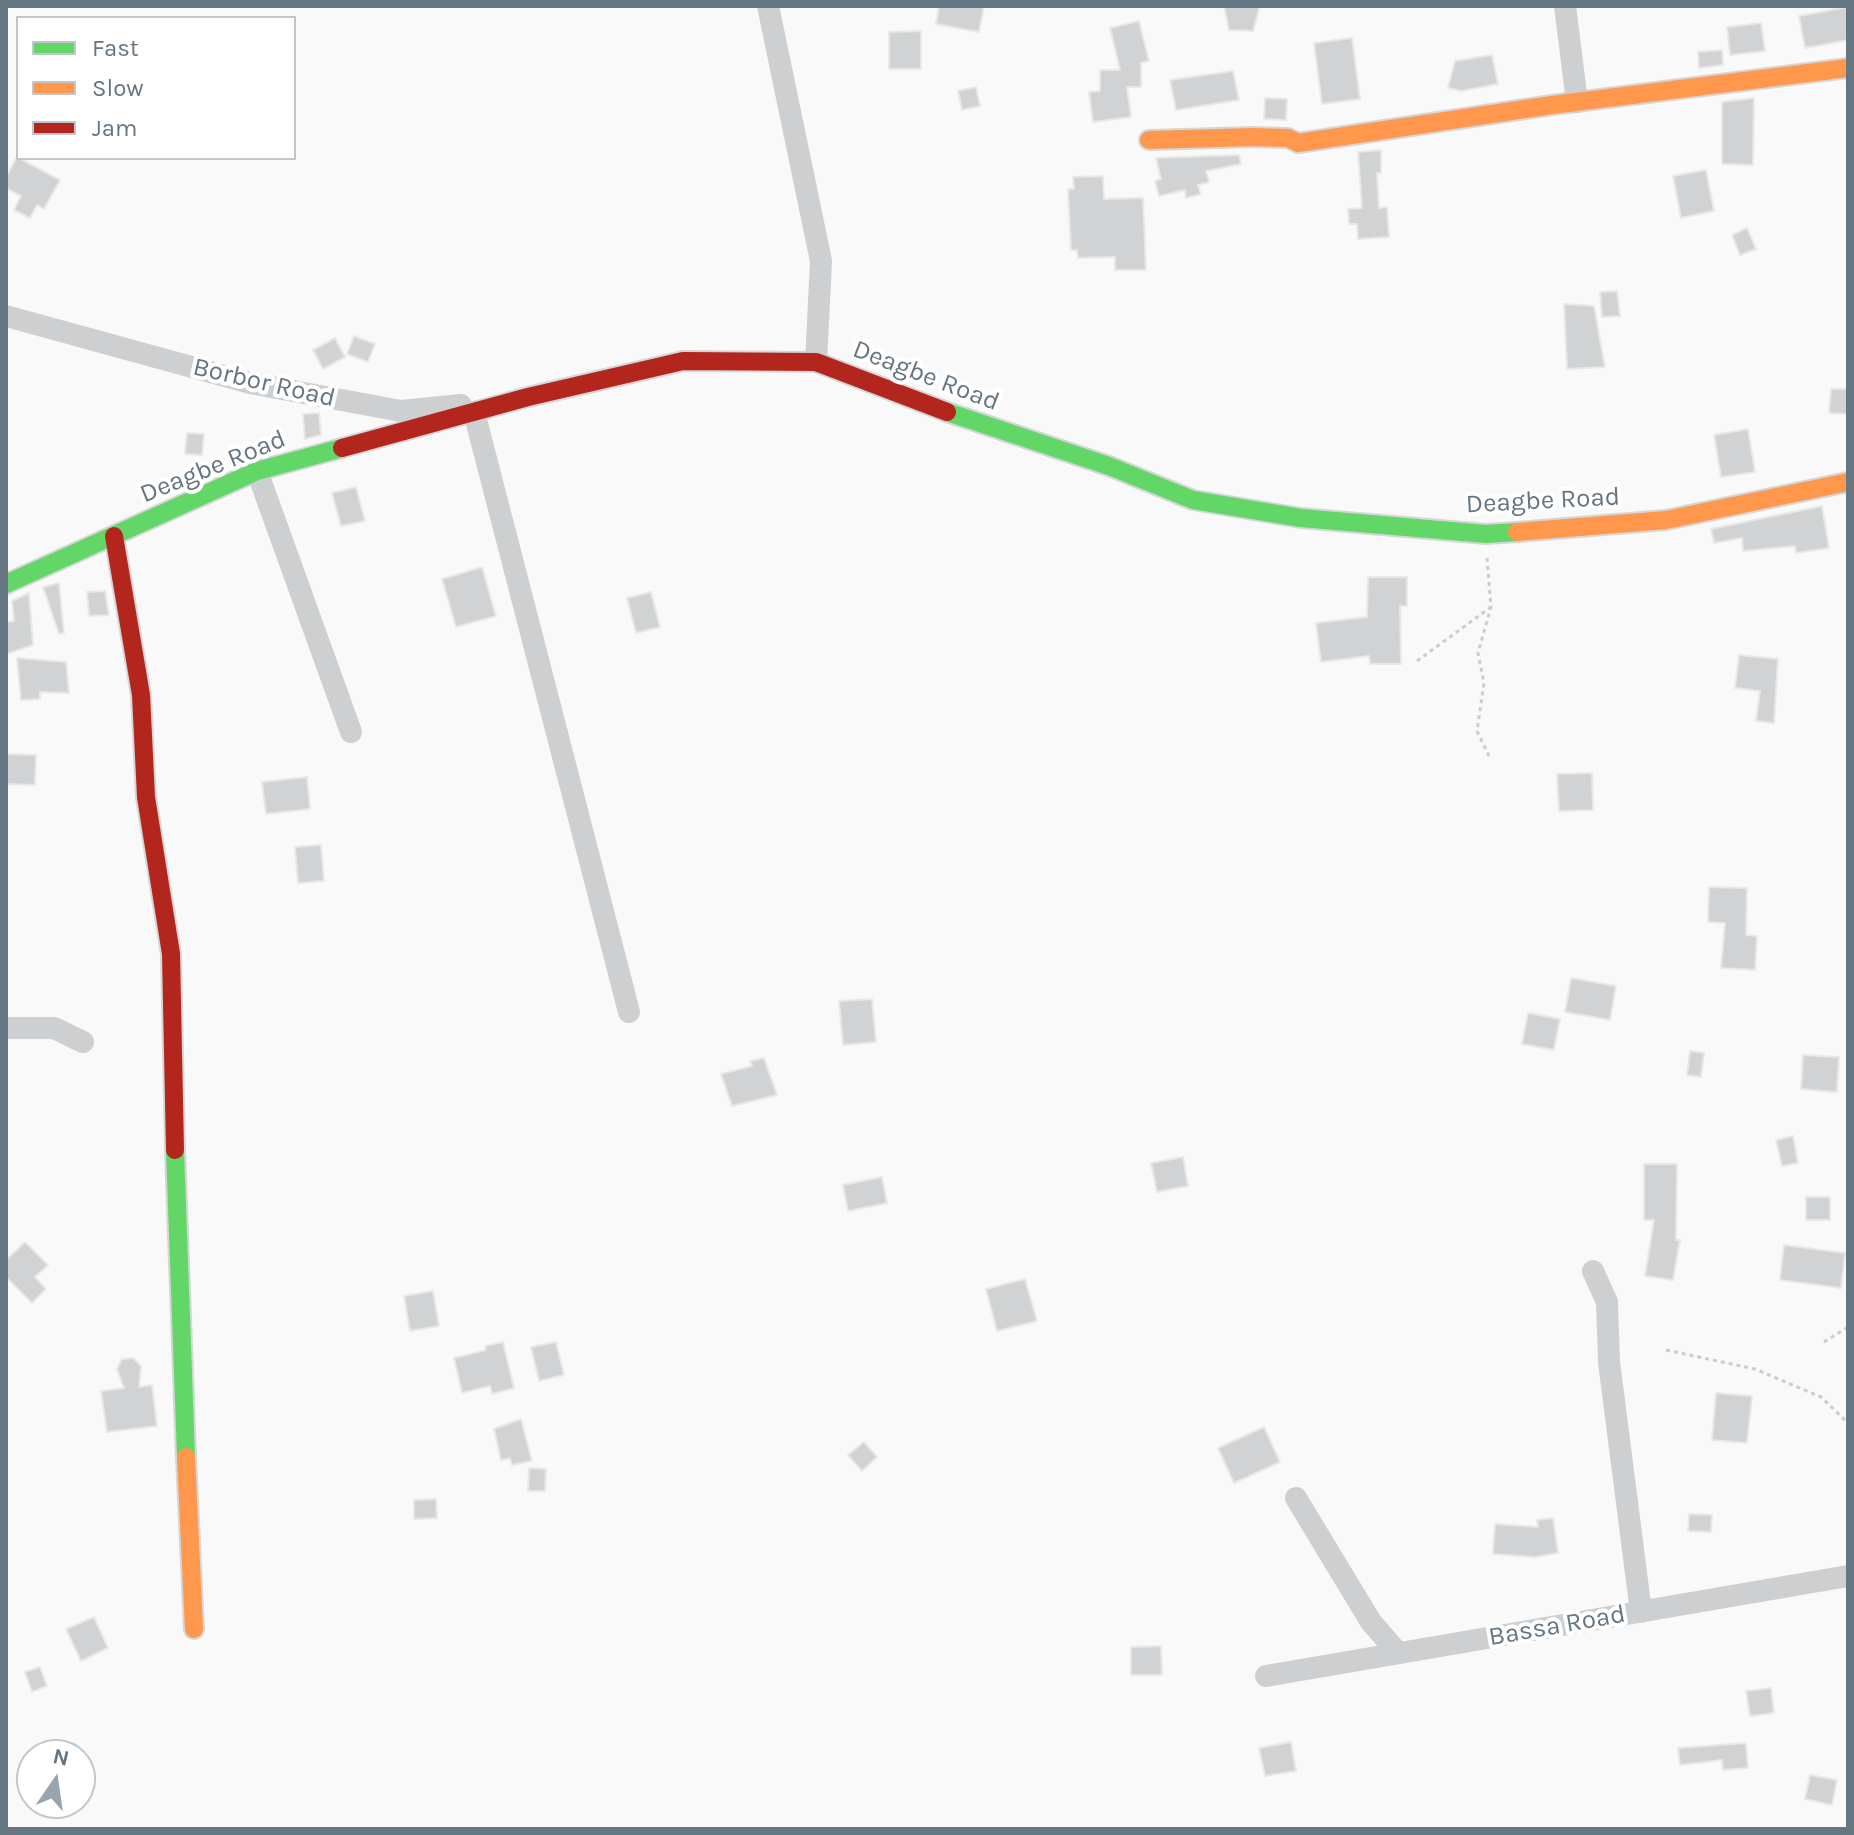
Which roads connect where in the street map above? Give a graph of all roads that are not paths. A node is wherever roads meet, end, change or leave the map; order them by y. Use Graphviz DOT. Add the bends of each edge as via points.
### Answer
graph roads {
  1 [pos="768,6"];
  2 [pos="1565,6"];
  3 [pos="1848,68"];
  4 [pos="1577,102"];
  5 [pos="1149,140"];
  6 [pos="6,316"];
  7 [pos="816,362"];
  8 [pos="528,397"];
  9 [pos="474,412"];
  10 [pos="257,471"];
  11 [pos="1848,482"];
  12 [pos="114,536"];
  13 [pos="6,584"];
  14 [pos="351,732"];
  15 [pos="629,1012"];
  16 [pos="6,1028"];
  17 [pos="83,1042"];
  18 [pos="1593,1271"];
  19 [pos="1296,1498"];
  20 [pos="1848,1576"];
  21 [pos="1641,1612"];
  22 [pos="194,1629"];
  23 [pos="1398,1653"];
  24 [pos="1266,1676"];
  1 -- 7 [label="street" via="821,261"];
  2 -- 4 [label="street"];
  3 -- 4 [label="street"];
  4 -- 5 [label="street" via="1298,143 1252,137"];
  6 -- 8 [label="street, Borbor Road" via="250,383 401,411"];
  7 -- 8 [label="street, Deagbe Road" via="683,361"];
  7 -- 11 [label="street, Deagbe Road" via="1193,500 1301,518 1486,534 1666,520"];
  8 -- 9 [label="street, Deagbe Road"];
  9 -- 10 [label="street, Deagbe Road"];
  9 -- 15 [label="street"];
  10 -- 12 [label="street, Deagbe Road"];
  10 -- 14 [label="street"];
  12 -- 13 [label="street, Deagbe Road"];
  12 -- 22 [label="street" via="141,695 146,797 171,954"];
  16 -- 17 [label="street" via="54,1028"];
  18 -- 21 [label="street" via="1607,1302 1609,1362"];
  19 -- 23 [label="street" via="1371,1622"];
  20 -- 21 [label="street, Bassa Road"];
  21 -- 23 [label="street, Bassa Road"];
  23 -- 24 [label="street, Bassa Road"];
}
